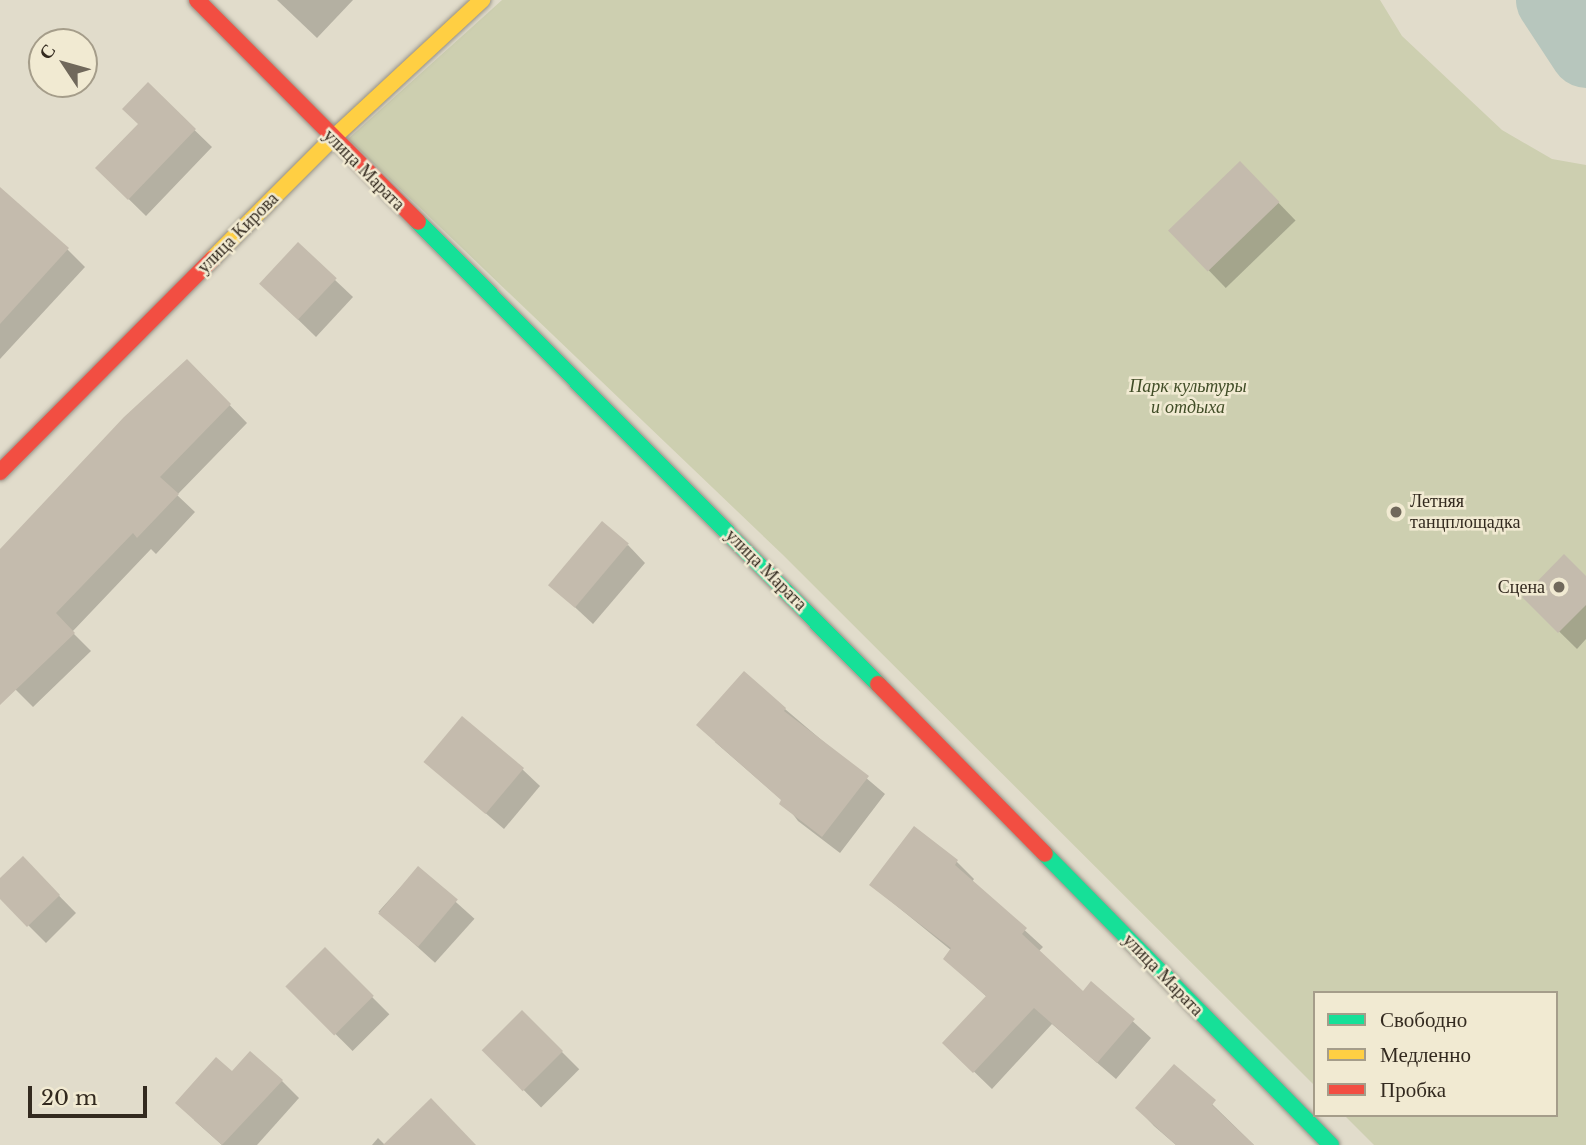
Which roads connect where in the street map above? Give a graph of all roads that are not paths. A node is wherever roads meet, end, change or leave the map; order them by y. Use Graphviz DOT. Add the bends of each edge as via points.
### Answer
graph roads {
  1 [pos="197,0"];
  2 [pos="482,0"];
  3 [pos="332,139"];
  4 [pos="0,472"];
  5 [pos="1331,1145"];
  1 -- 3 [label="street, улица Марата"];
  2 -- 3 [label="street, улица Кирова"];
  3 -- 4 [label="street, улица Кирова"];
  3 -- 5 [label="street, улица Марата" via="764,567"];
}
